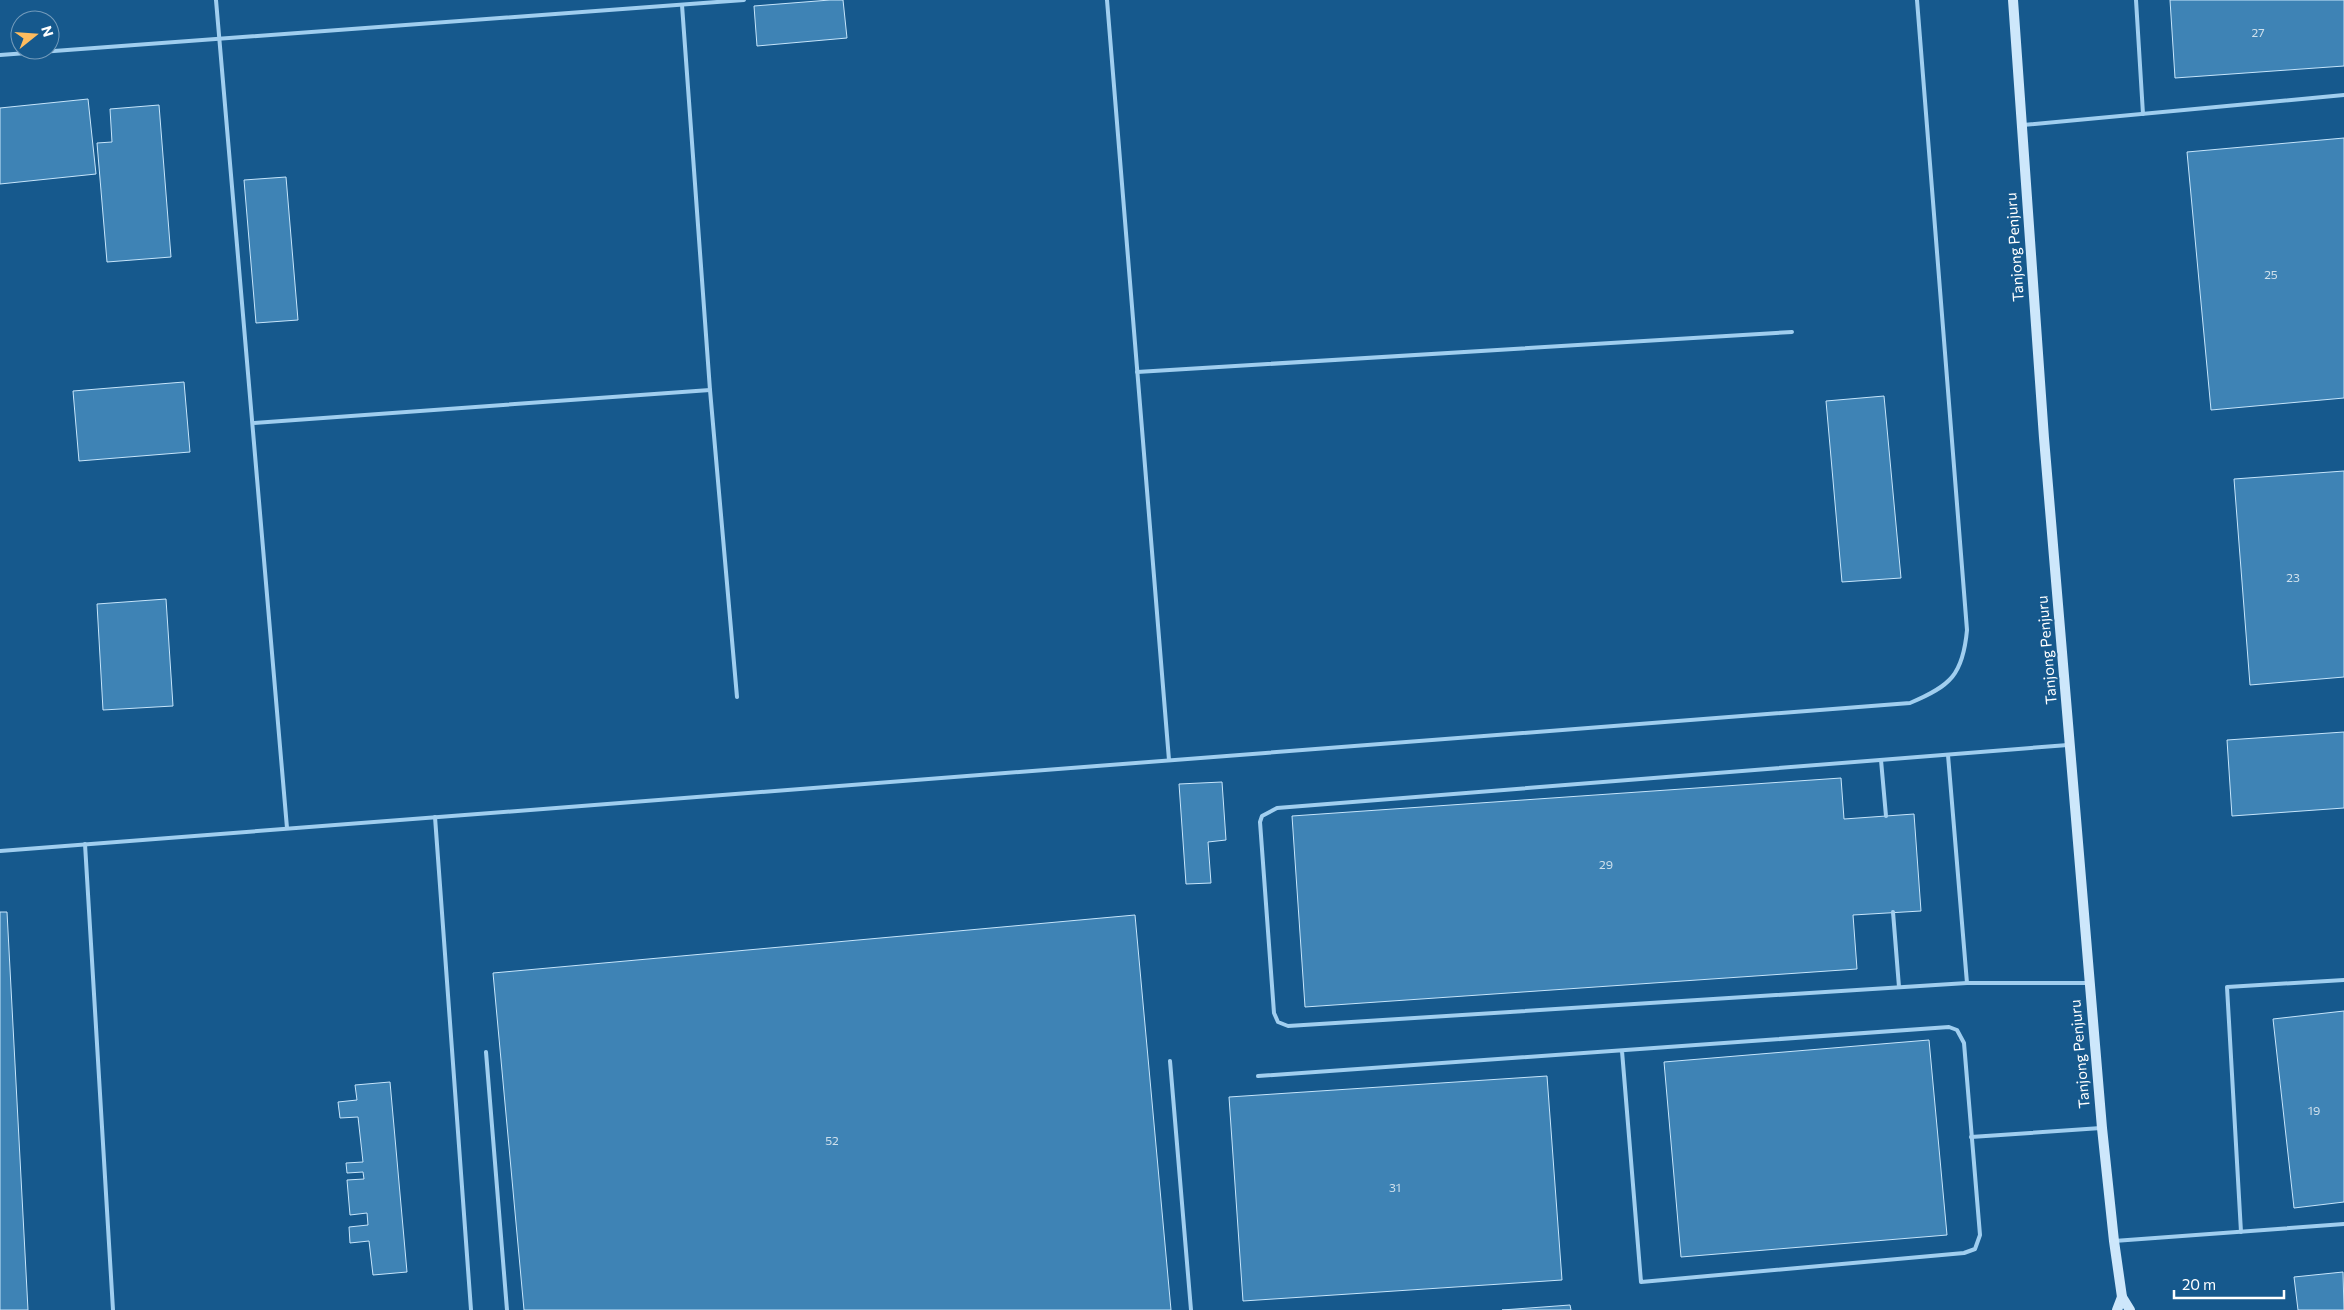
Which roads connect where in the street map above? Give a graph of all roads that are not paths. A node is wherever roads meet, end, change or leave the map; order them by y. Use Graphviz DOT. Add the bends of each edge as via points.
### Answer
graph roads {
  1 [pos="216,0"];
  2 [pos="744,0"];
  3 [pos="1107,0"];
  4 [pos="1917,0"];
  5 [pos="2013,0"];
  6 [pos="2136,0"];
  7 [pos="682,5"];
  8 [pos="220,39"];
  9 [pos="0,55"];
  10 [pos="2344,95"];
  11 [pos="2143,114"];
  12 [pos="2021,125"];
  13 [pos="1792,332"];
  14 [pos="1137,372"];
  15 [pos="710,390"];
  16 [pos="253,423"];
  17 [pos="737,697"];
  18 [pos="2071,745"];
  19 [pos="1948,755"];
  20 [pos="1168,760"];
  21 [pos="1881,760"];
  22 [pos="1886,816"];
  23 [pos="434,817"];
  24 [pos="287,828"];
  25 [pos="85,844"];
  26 [pos="0,851"];
  27 [pos="1893,912"];
  28 [pos="2344,980"];
  29 [pos="1967,982"];
  30 [pos="2090,983"];
  31 [pos="1899,987"];
  32 [pos="1622,1051"];
  33 [pos="486,1052"];
  34 [pos="1170,1062"];
  35 [pos="1258,1076"];
  36 [pos="2102,1128"];
  37 [pos="1972,1137"];
  38 [pos="2344,1224"];
  39 [pos="2241,1232"];
  40 [pos="2114,1241"];
  41 [pos="2122,1297"];
  42 [pos="113,1310"];
  43 [pos="471,1310"];
  44 [pos="507,1310"];
  45 [pos="1190,1310"];
  46 [pos="2117,1310"];
  47 [pos="2130,1310"];
  1 -- 8 [label="lane"];
  2 -- 7 [label="lane"];
  3 -- 14 [label="lane"];
  4 -- 20 [label="lane" via="1966,630 1964,656 1944,685 1910,703"];
  5 -- 12 [label="main road, Tanjong Penjuru"];
  6 -- 11 [label="lane"];
  7 -- 8 [label="lane"];
  7 -- 15 [label="lane"];
  8 -- 9 [label="lane"];
  8 -- 16 [label="lane"];
  10 -- 11 [label="lane"];
  11 -- 12 [label="lane"];
  12 -- 18 [label="main road, Tanjong Penjuru"];
  13 -- 14 [label="lane"];
  14 -- 20 [label="lane"];
  15 -- 16 [label="lane"];
  15 -- 17 [label="lane"];
  16 -- 24 [label="lane"];
  18 -- 19 [label="lane"];
  18 -- 30 [label="main road, Tanjong Penjuru"];
  19 -- 21 [label="lane"];
  19 -- 29 [label="lane"];
  20 -- 23 [label="lane"];
  21 -- 22 [label="lane"];
  21 -- 31 [label="lane" via="1276,808 1262,816 1260,822 1274,1013 1278,1022 1288,1026"];
  23 -- 24 [label="lane"];
  23 -- 43 [label="lane"];
  24 -- 25 [label="lane"];
  25 -- 26 [label="lane"];
  25 -- 42 [label="lane"];
  27 -- 31 [label="lane"];
  28 -- 39 [label="lane" via="2227,987"];
  29 -- 30 [label="lane"];
  29 -- 31 [label="lane"];
  30 -- 36 [label="main road, Tanjong Penjuru"];
  32 -- 35 [label="lane"];
  32 -- 37 [label="lane" via="1949,1027 1956,1030 1964,1043"];
  32 -- 37 [label="lane" via="1640,1282 1971,1251 1975,1249 1980,1235"];
  33 -- 44 [label="lane"];
  34 -- 45 [label="lane"];
  36 -- 37 [label="lane"];
  36 -- 40 [label="main road, Tanjong Penjuru"];
  38 -- 39 [label="lane"];
  39 -- 40 [label="lane"];
  40 -- 41 [label="main road, Tanjong Penjuru"];
  41 -- 46 [label="main road, Tanjong Penjuru"];
  41 -- 47 [label="main road, Tanjong Penjuru"];
}
